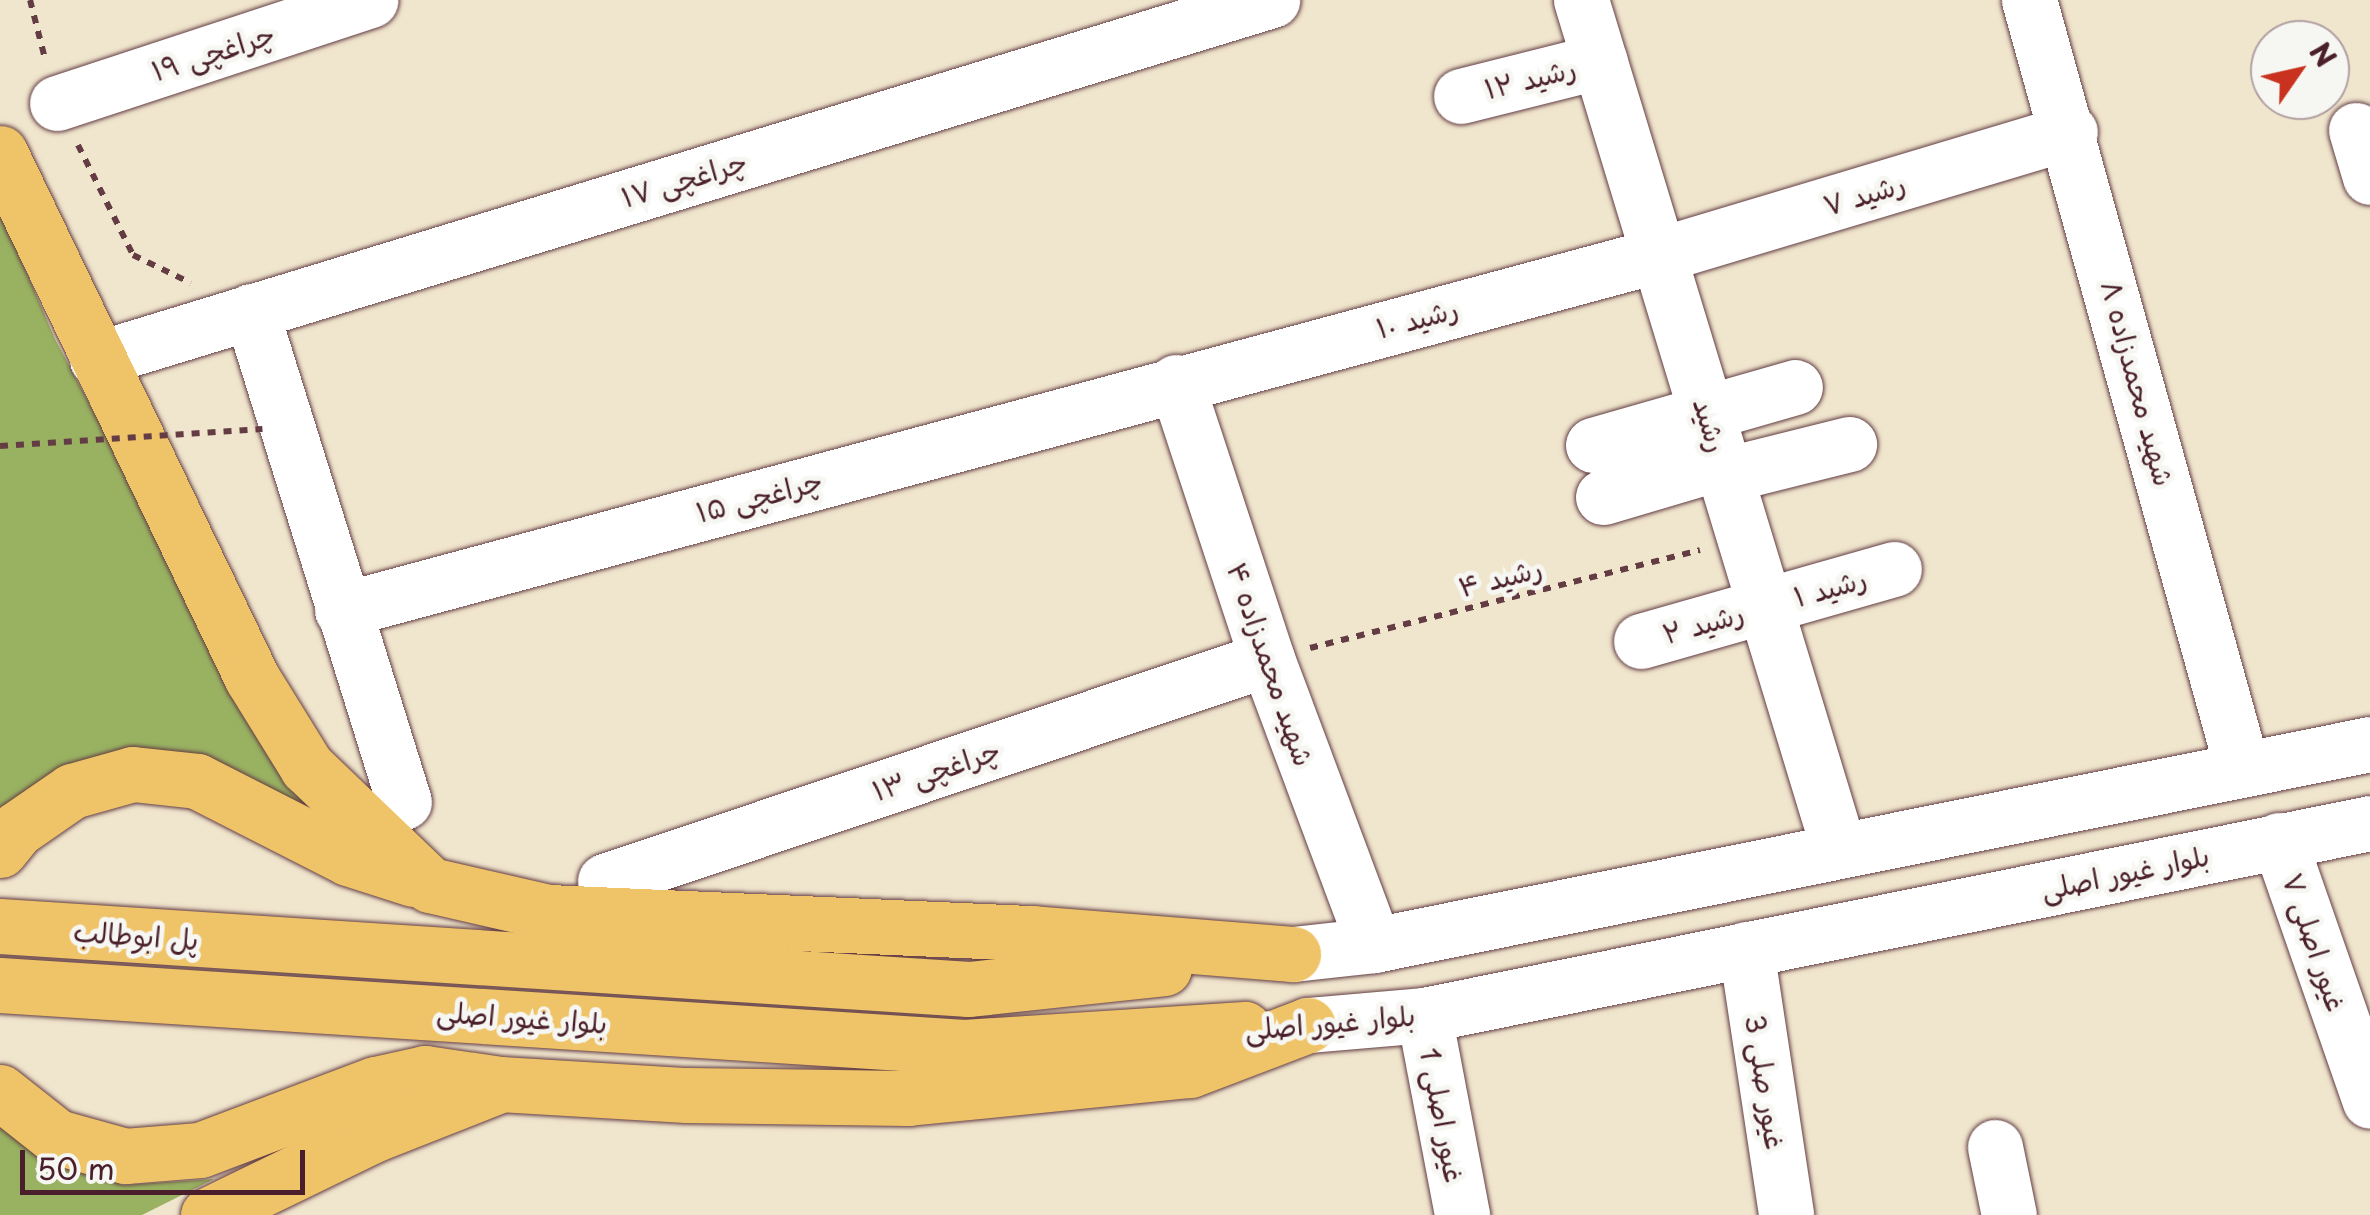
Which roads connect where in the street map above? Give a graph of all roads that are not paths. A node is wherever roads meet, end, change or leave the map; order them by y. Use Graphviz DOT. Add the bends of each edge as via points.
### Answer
graph roads {
  1 [pos="370,0"];
  2 [pos="1272,0"];
  3 [pos="1581,0"];
  4 [pos="2029,0"];
  5 [pos="1600,61"];
  6 [pos="1461,96"];
  7 [pos="57,104"];
  8 [pos="2070,132"];
  9 [pos="0,152"];
  10 [pos="1659,255"];
  11 [pos="251,311"];
  12 [pos="97,358"];
  13 [pos="1176,382"];
  14 [pos="1795,387"];
  15 [pos="1849,444"];
  16 [pos="1718,449"];
  17 [pos="1598,471"];
  18 [pos="1894,569"];
  19 [pos="1766,606"];
  20 [pos="342,610"];
  21 [pos="1641,641"];
  22 [pos="1267,659"];
  23 [pos="2370,744"];
  24 [pos="2242,768"];
  25 [pos="404,802"];
  26 [pos="2370,823"];
  27 [pos="2279,840"];
  28 [pos="0,850"];
  29 [pos="1839,850"];
  30 [pos="605,881"];
  31 [pos="430,885"];
  32 [pos="0,926"];
  33 [pos="1374,944"];
  34 [pos="1746,949"];
  35 [pos="1293,954"];
  36 [pos="0,985"];
  37 [pos="272,1000"];
  38 [pos="1424,1015"];
  39 [pos="1308,1025"];
  40 [pos="500,1084"];
  41 [pos="0,1092"];
  42 [pos="2370,1100"];
  43 [pos="1994,1146"];
  44 [pos="214,1213"];
  45 [pos="1462,1215"];
  46 [pos="1786,1215"];
  47 [pos="2009,1215"];
  1 -- 7 [label="street, چراغچی ۱۹"];
  2 -- 11 [label="street, چراغچی ۱۷"];
  3 -- 5 [label="street, رشید"];
  4 -- 8 [label="street, شهید محمدزاده ۸"];
  5 -- 6 [label="street, رشید ۱۲"];
  5 -- 10 [label="street, رشید"];
  8 -- 10 [label="street, رشید ۷"];
  8 -- 24 [label="street, شهید محمدزاده ۸"];
  9 -- 12 [label="main road"];
  10 -- 13 [label="street, رشید ۱۰"];
  10 -- 16 [label="street, رشید"];
  11 -- 12 [label="street, چراغچی ۱۷"];
  11 -- 20 [label="street"];
  12 -- 31 [label="main road" via="252,678 306,767"];
  13 -- 20 [label="street, چراغچی ۱۵"];
  13 -- 22 [label="street, شهید محمدزاده ۴"];
  14 -- 16 [label="street"];
  15 -- 16 [label="street"];
  16 -- 17 [label="street"];
  16 -- 19 [label="street, رشید"];
  18 -- 19 [label="street, رشید ۱"];
  19 -- 21 [label="street, رشید ۲"];
  19 -- 29 [label="street, رشید"];
  20 -- 25 [label="street"];
  22 -- 30 [label="street, چراغچی ۱۳"];
  22 -- 33 [label="street, شهید محمدزاده ۴"];
  23 -- 24 [label="street"];
  24 -- 29 [label="street"];
  26 -- 27 [label="street, بلوار غیور اصلی"];
  27 -- 34 [label="street, بلوار غیور اصلی"];
  27 -- 42 [label="street, غیور اصلی ۷"];
  28 -- 31 [label="main road" via="72,791 133,774 196,781 348,858"];
  29 -- 33 [label="street"];
  31 -- 35 [label="main road" via="548,912 1032,933"];
  32 -- 35 [label="main road, پل ابوطالب" via="969,989"];
  33 -- 35 [label="street"];
  34 -- 38 [label="street, بلوار غیور اصلی"];
  34 -- 46 [label="street, غیور صلی 3"];
  36 -- 37 [label="main road, پل ابوطالب"];
  37 -- 39 [label="main road, بلوار غیور اصلی" via="964,1047"];
  38 -- 39 [label="street, بلوار غیور اصلی"];
  38 -- 45 [label="street, غیور اصلی 1"];
  39 -- 40 [label="main road" via="1190,1070 908,1098"];
  40 -- 41 [label="main road" via="425,1073 375,1084 200,1150 125,1156 57,1137"];
  40 -- 44 [label="main road" via="376,1134"];
  43 -- 47 [label="street"];
}
